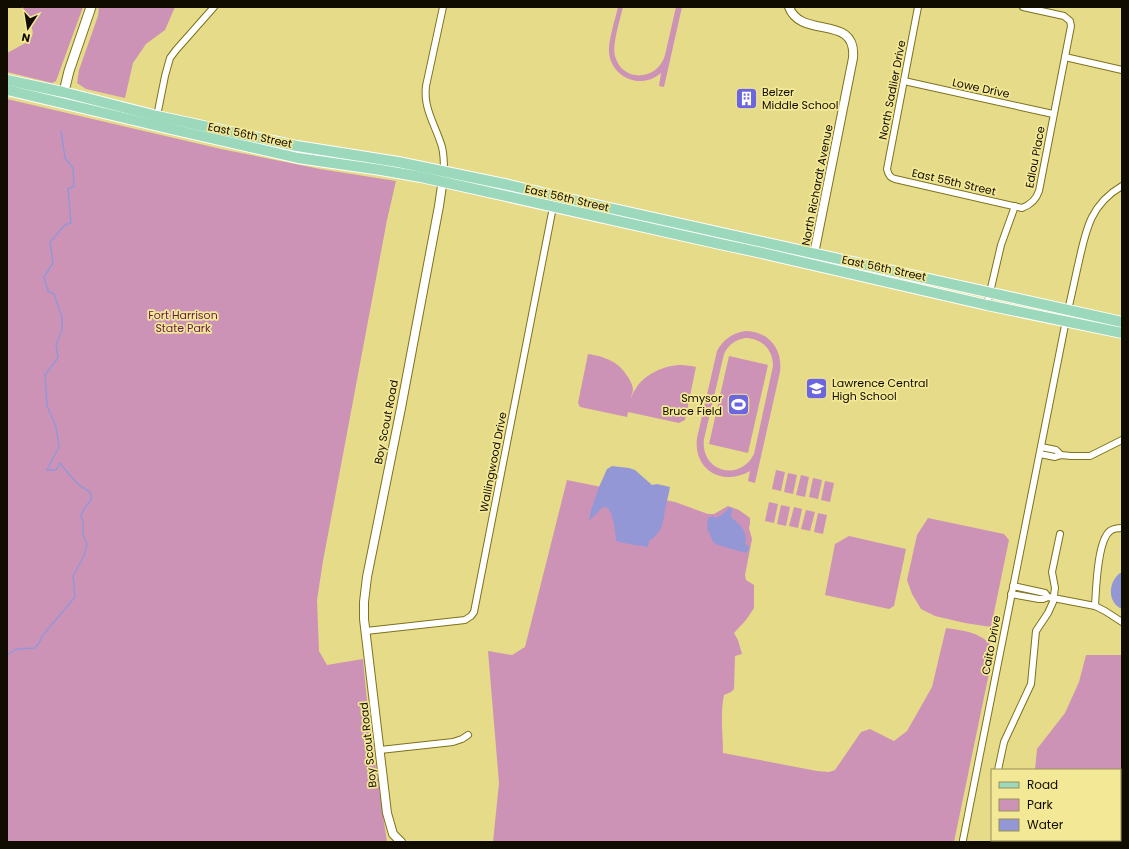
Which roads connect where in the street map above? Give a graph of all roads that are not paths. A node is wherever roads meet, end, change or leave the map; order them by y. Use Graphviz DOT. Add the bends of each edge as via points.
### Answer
graph roads {
  1 [pos="91,7"];
  2 [pos="214,7"];
  3 [pos="443,7"];
  4 [pos="789,7"];
  5 [pos="918,7"];
  6 [pos="1023,7"];
  7 [pos="1065,57"];
  8 [pos="1122,70"];
  9 [pos="7,80"];
  10 [pos="904,81"];
  11 [pos="7,90"];
  12 [pos="63,92"];
  13 [pos="62,103"];
  14 [pos="1053,114"];
  15 [pos="157,116"];
  16 [pos="889,176"];
  17 [pos="443,177"];
  18 [pos="1122,186"];
  19 [pos="1015,206"];
  20 [pos="553,207"];
  21 [pos="639,215"];
  22 [pos="636,226"];
  23 [pos="814,254"];
  24 [pos="813,265"];
  25 [pos="990,293"];
  26 [pos="988,305"];
  27 [pos="1067,316"];
  28 [pos="1122,322"];
  29 [pos="1122,333"];
  30 [pos="1122,440"];
  31 [pos="1040,450"];
  32 [pos="1122,528"];
  33 [pos="1060,534"];
  34 [pos="1013,586"];
  35 [pos="1011,594"];
  36 [pos="1051,598"];
  37 [pos="1095,606"];
  38 [pos="1122,622"];
  39 [pos="366,631"];
  40 [pos="468,735"];
  41 [pos="380,750"];
  42 [pos="998,769"];
  43 [pos="963,840"];
  44 [pos="401,842"];
  1 -- 12 [label="main road"];
  2 -- 15 [label="street" via="170,58"];
  3 -- 17 [label="street, Boy Scout Road" via="425,98 442,146"];
  4 -- 23 [label="street, North Richardt Avenue" via="795,17 804,23 838,30 845,34 854,49"];
  5 -- 10 [label="street, North Sadlier Drive"];
  6 -- 7 [label="street, Edlou Place" via="1064,16 1069,20 1071,26"];
  7 -- 8 [label="street"];
  7 -- 14 [label="street, Edlou Place"];
  9 -- 12 [label="main road, East 56th Street"];
  10 -- 14 [label="street, Lowe Drive"];
  10 -- 16 [label="street, North Sadlier Drive" via="887,169"];
  11 -- 13 [label="main road, East 56th Street"];
  12 -- 13 [label="main road"];
  12 -- 15 [label="main road, East 56th Street"];
  13 -- 17 [label="main road, East 56th Street" via="298,158 421,177"];
  14 -- 19 [label="street, Edlou Place" via="1038,193 1029,205 1022,208"];
  15 -- 17 [label="main road, East 56th Street" via="297,146 381,159"];
  16 -- 19 [label="street, East 55th Street" via="895,180"];
  17 -- 20 [label="main road, East 56th Street"];
  17 -- 21 [label="main road, East 56th Street" via="509,185"];
  17 -- 39 [label="street, Boy Scout Road" via="367,576 364,609"];
  18 -- 27 [label="street, Caito Drive" via="1100,205 1089,222"];
  19 -- 25 [label="street" via="1001,245"];
  20 -- 22 [label="main road, East 56th Street"];
  20 -- 39 [label="street, Wallingwood Drive" via="474,612 464,620"];
  21 -- 22 [label="street"];
  21 -- 23 [label="main road, East 56th Street"];
  22 -- 24 [label="main road, East 56th Street"];
  23 -- 24 [label="street, North Richardt Avenue"];
  23 -- 25 [label="main road, East 56th Street"];
  24 -- 26 [label="main road, East 56th Street"];
  25 -- 26 [label="street"];
  25 -- 27 [label="main road, East 56th Street"];
  26 -- 27 [label="main road, East 56th Street"];
  27 -- 28 [label="main road, East 56th Street"];
  27 -- 29 [label="main road, East 56th Street"];
  27 -- 31 [label="street, Caito Drive"];
  30 -- 31 [label="street" via="1090,456 1062,455 1056,450"];
  31 -- 34 [label="street, Caito Drive"];
  32 -- 37 [label="street" via="1113,529 1105,537 1098,567"];
  33 -- 36 [label="street" via="1052,572 1055,588"];
  34 -- 35 [label="street, Caito Drive"];
  34 -- 36 [label="street" via="1045,593"];
  35 -- 36 [label="street" via="1039,599"];
  35 -- 43 [label="street, Caito Drive"];
  36 -- 37 [label="street"];
  36 -- 42 [label="street" via="1048,613 1036,631 1032,684 1004,742"];
  37 -- 38 [label="street"];
  39 -- 41 [label="street, Boy Scout Road"];
  40 -- 41 [label="street" via="453,742"];
  41 -- 44 [label="street, Boy Scout Road" via="387,813 394,834"];
}
